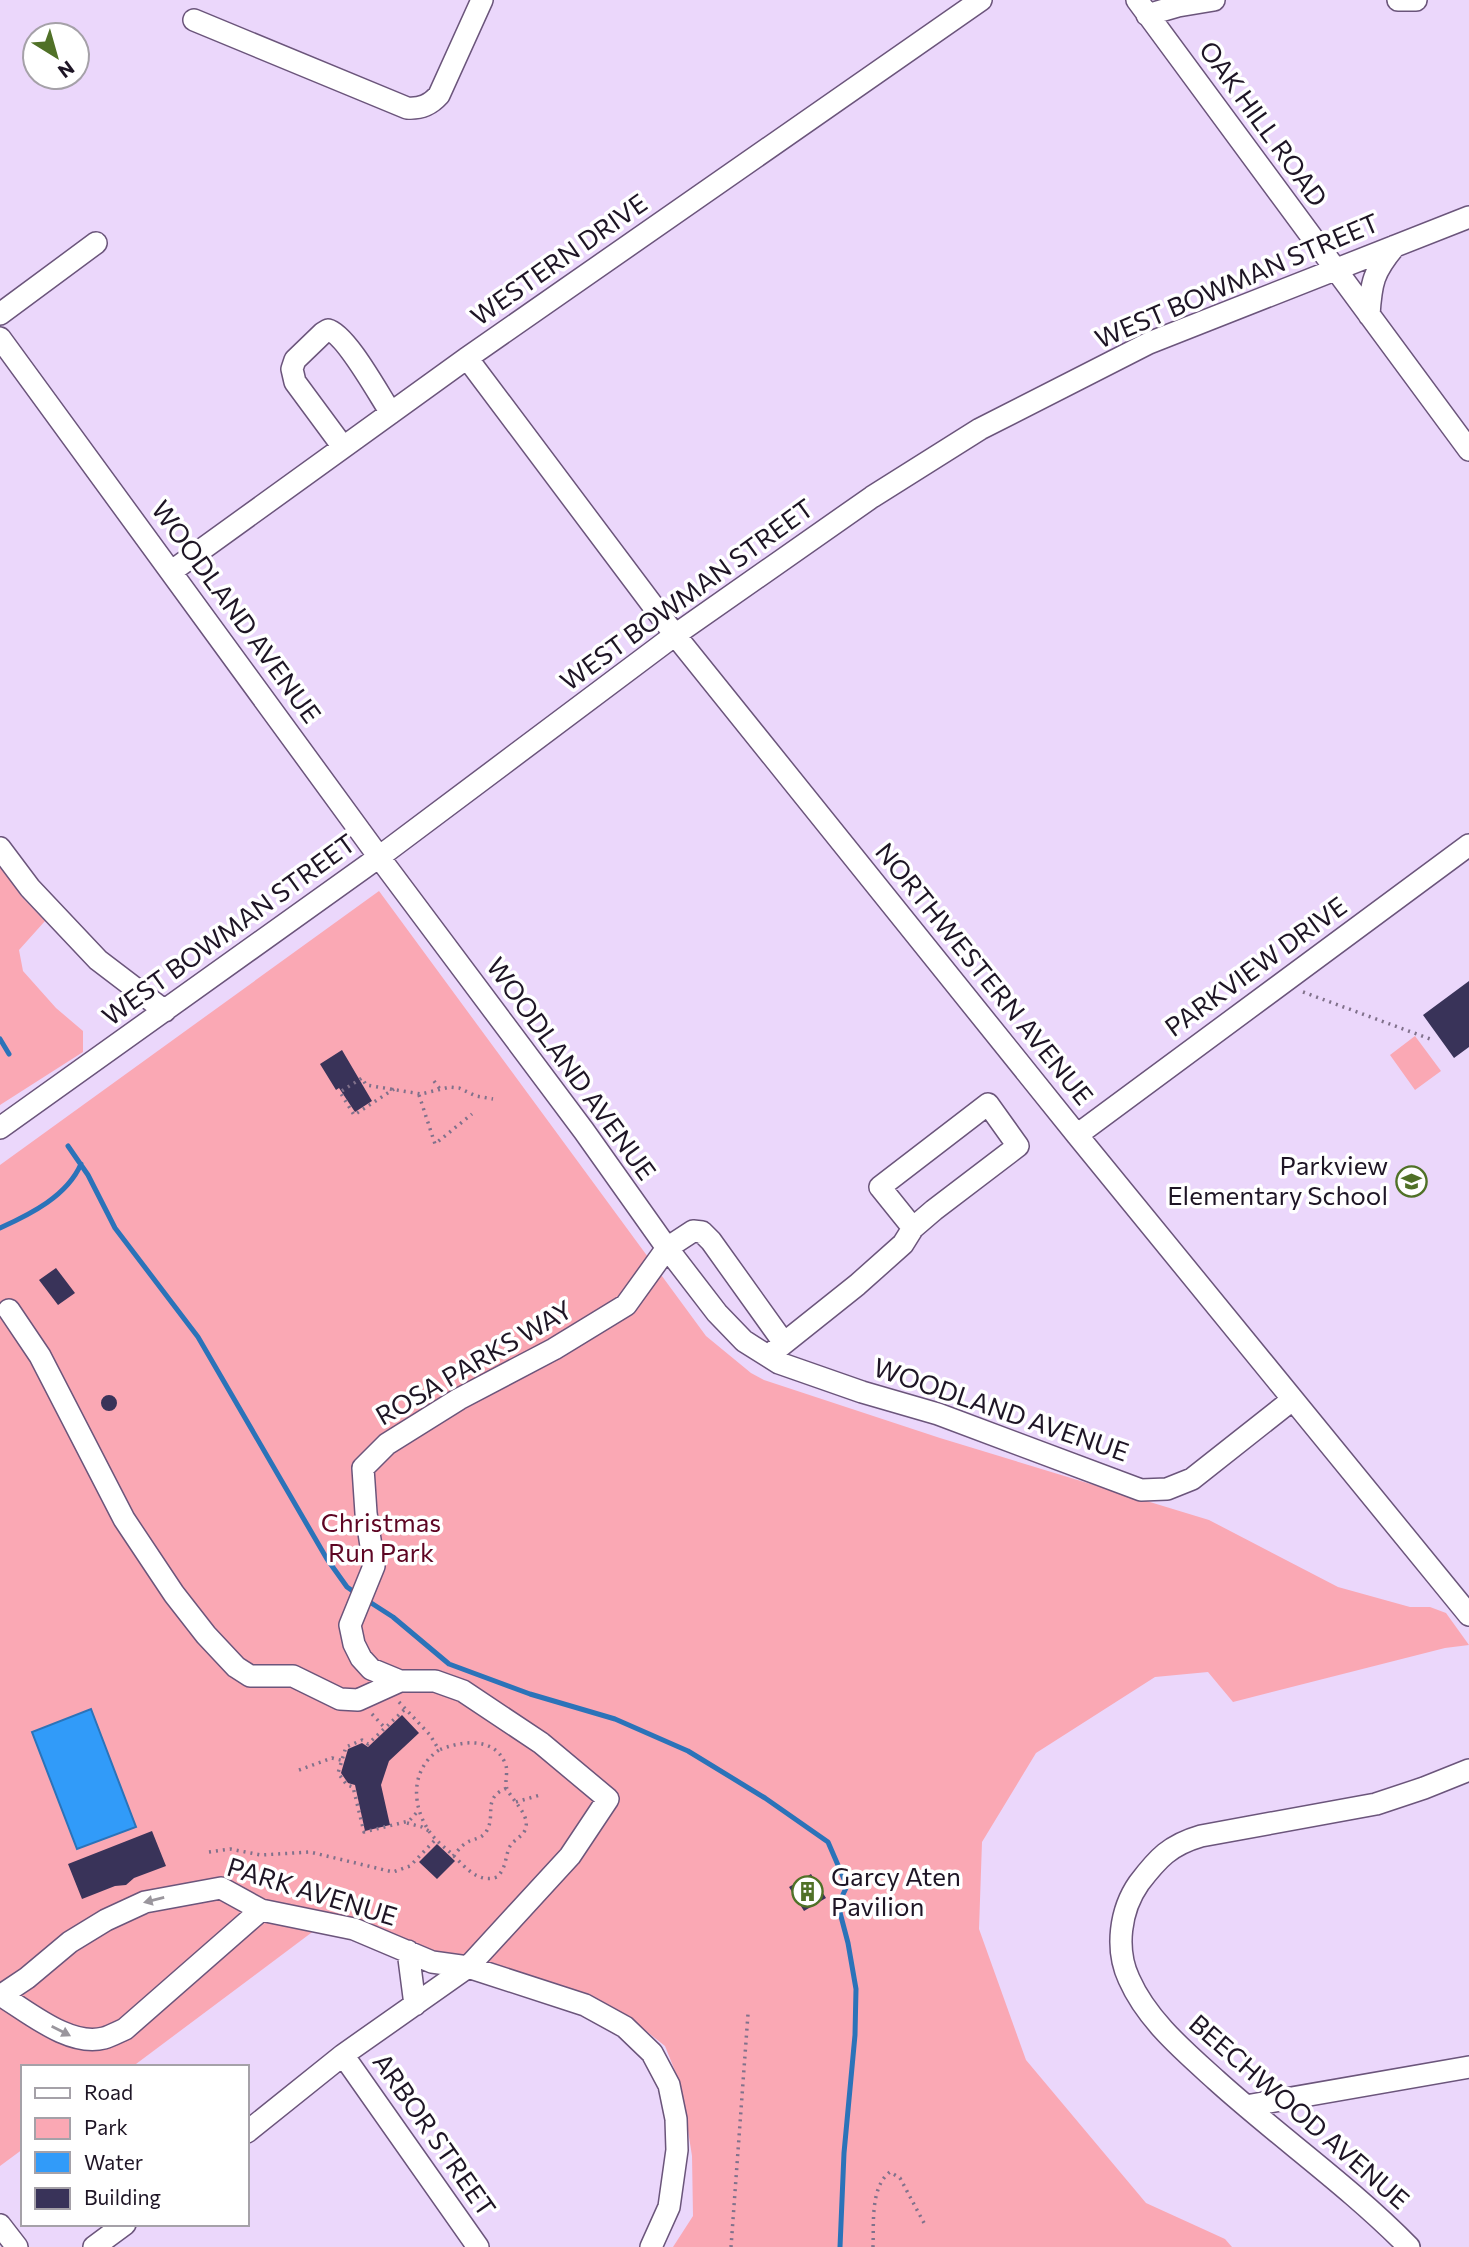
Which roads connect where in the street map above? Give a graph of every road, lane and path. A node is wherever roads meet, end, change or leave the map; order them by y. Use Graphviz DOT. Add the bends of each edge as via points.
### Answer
graph roads {
  1 [pos="482,0"];
  2 [pos="981,0"];
  3 [pos="1214,0"];
  4 [pos="1398,0"];
  5 [pos="1416,0"];
  6 [pos="1142,7"];
  7 [pos="194,20"];
  8 [pos="1469,217"];
  9 [pos="96,243"];
  10 [pos="1395,246"];
  11 [pos="1335,270"];
  12 [pos="0,314"];
  13 [pos="1369,316"];
  14 [pos="0,338"];
  15 [pos="467,358"];
  16 [pos="391,413"];
  17 [pos="343,447"];
  18 [pos="1469,450"];
  19 [pos="172,571"];
  20 [pos="676,635"];
  21 [pos="1469,845"];
  22 [pos="0,848"];
  23 [pos="379,856"];
  24 [pos="1303,992"];
  25 [pos="165,1011"];
  26 [pos="1433,1040"];
  27 [pos="434,1081"];
  28 [pos="440,1089"];
  29 [pos="394,1090"];
  30 [pos="419,1094"];
  31 [pos="493,1099"];
  32 [pos="472,1114"];
  33 [pos="0,1128"];
  34 [pos="1077,1135"];
  35 [pos="913,1228"];
  36 [pos="667,1248"];
  37 [pos="9,1310"];
  38 [pos="776,1350"];
  39 [pos="1292,1400"];
  40 [pos="1469,1615"];
  41 [pos="392,1685"];
  42 [pos="405,1709"];
  43 [pos="368,1710"];
  44 [pos="415,1720"];
  45 [pos="411,1724"];
  46 [pos="385,1728"];
  47 [pos="439,1750"];
  48 [pos="343,1761"];
  49 [pos="299,1770"];
  50 [pos="1469,1770"];
  51 [pos="507,1788"];
  52 [pos="540,1795"];
  53 [pos="516,1802"];
  54 [pos="419,1809"];
  55 [pos="405,1823"];
  56 [pos="430,1833"];
  57 [pos="436,1839"];
  58 [pos="209,1852"];
  59 [pos="453,1856"];
  60 [pos="261,1910"];
  61 [pos="408,1951"];
  62 [pos="468,1967"];
  63 [pos="1,1996"];
  64 [pos="415,2004"];
  65 [pos="748,2014"];
  66 [pos="343,2054"];
  67 [pos="1469,2067"];
  68 [pos="1245,2106"];
  69 [pos="248,2131"];
  70 [pos="924,2223"];
  71 [pos="0,2225"];
  72 [pos="122,2226"];
  73 [pos="17,2247"];
  74 [pos="94,2247"];
  75 [pos="478,2247"];
  76 [pos="651,2247"];
  77 [pos="731,2247"];
  78 [pos="873,2247"];
  79 [pos="1409,2247"];
  1 -- 7 [label="street" via="439,95 417,108 407,108"];
  2 -- 15 [label="street, WESTERN DRIVE"];
  3 -- 6 [label="street"];
  4 -- 5 [label="street"];
  6 -- 11 [label="street, OAK HILL ROAD"];
  8 -- 10 [label="street, WEST BOWMAN STREET"];
  9 -- 12 [label="street"];
  10 -- 11 [label="street, WEST BOWMAN STREET"];
  10 -- 13 [label="street" via="1371,284"];
  11 -- 13 [label="street, OAK HILL ROAD"];
  11 -- 20 [label="street, WEST BOWMAN STREET" via="1149,343 980,429 872,497"];
  13 -- 18 [label="street, OAK HILL ROAD"];
  14 -- 19 [label="street, WOODLAND AVENUE"];
  15 -- 16 [label="street, WESTERN DRIVE"];
  15 -- 20 [label="street, NORTHWESTERN AVENUE"];
  16 -- 17 [label="street, WESTERN DRIVE"];
  16 -- 17 [label="street" via="349,348 333,331 323,333 295,360 293,376"];
  17 -- 19 [label="street, WESTERN DRIVE"];
  19 -- 23 [label="street, WOODLAND AVENUE"];
  20 -- 23 [label="street, WEST BOWMAN STREET"];
  20 -- 34 [label="street, NORTHWESTERN AVENUE"];
  21 -- 34 [label="street, PARKVIEW DRIVE"];
  22 -- 25 [label="street" via="30,888 98,960"];
  23 -- 25 [label="street, WEST BOWMAN STREET"];
  23 -- 36 [label="street, WOODLAND AVENUE"];
  24 -- 26 [label="path"];
  25 -- 33 [label="street, WEST BOWMAN STREET"];
  27 -- 28 [label="path"];
  28 -- 30 [label="path"];
  28 -- 31 [label="path" via="459,1087"];
  29 -- 29 [label="path" via="366,1085 362,1078 340,1092 354,1115"];
  29 -- 30 [label="path"];
  30 -- 32 [label="path" via="435,1144"];
  34 -- 39 [label="street, NORTHWESTERN AVENUE"];
  35 -- 35 [label="street" via="1018,1146 988,1104 880,1187"];
  35 -- 38 [label="street" via="903,1244"];
  36 -- 38 [label="street, WOODLAND AVENUE" via="716,1313 744,1341"];
  36 -- 38 [label="street" via="693,1231 702,1232"];
  36 -- 41 [label="street, ROSA PARKS WAY" via="626,1305 459,1399 387,1444 363,1468 374,1566 350,1625 361,1658"];
  37 -- 41 [label="street" via="40,1356 124,1519 174,1594 236,1667 250,1676 293,1676 340,1699 358,1700"];
  38 -- 39 [label="street, WOODLAND AVENUE" via="779,1363 938,1414 1141,1490 1167,1489 1192,1479"];
  39 -- 40 [label="street, NORTHWESTERN AVENUE"];
  41 -- 42 [label="path"];
  41 -- 62 [label="street, ROSA PARKS WAY" via="435,1681 463,1691 541,1743 608,1799 570,1856"];
  42 -- 44 [label="path"];
  42 -- 46 [label="path"];
  43 -- 46 [label="path"];
  44 -- 45 [label="path"];
  44 -- 47 [label="path"];
  46 -- 48 [label="path" via="368,1744 362,1740 346,1748"];
  47 -- 51 [label="path" via="469,1742 489,1745 504,1760"];
  47 -- 54 [label="path" via="426,1759 418,1774"];
  48 -- 49 [label="path" via="332,1758"];
  48 -- 55 [label="path" via="338,1773 353,1787 364,1832"];
  50 -- 68 [label="street, BEECHWOOD AVENUE" via="1376,1804 1182,1841 1163,1854 1130,1896 1121,1942 1129,1979 1176,2044"];
  51 -- 53 [label="path"];
  51 -- 59 [label="path" via="491,1801 485,1832"];
  52 -- 53 [label="path"];
  53 -- 59 [label="path" via="526,1826 511,1845 497,1878 483,1879"];
  54 -- 55 [label="path"];
  54 -- 56 [label="path"];
  55 -- 56 [label="path"];
  56 -- 57 [label="path"];
  57 -- 58 [label="path" via="410,1866 393,1872 310,1852"];
  57 -- 59 [label="path"];
  60 -- 61 [label="street, PARK AVENUE" via="354,1929"];
  60 -- 63 [label="street, PARK AVENUE, one-way" via="221,1888 145,1902 70,1942"];
  63 -- 60 [label="street, one-way" via="65,2034 84,2040 103,2038 125,2029"];
  61 -- 62 [label="street, PARK AVENUE" via="432,1962"];
  61 -- 64 [label="street"];
  62 -- 64 [label="street"];
  62 -- 76 [label="street, PARK AVENUE" via="585,2006 625,2027 652,2053 669,2085 677,2150 669,2207"];
  64 -- 66 [label="street"];
  65 -- 77 [label="path"];
  66 -- 69 [label="street"];
  66 -- 75 [label="street, ARBOR STREET"];
  67 -- 68 [label="street"];
  68 -- 79 [label="street, BEECHWOOD AVENUE"];
  70 -- 78 [label="path" via="900,2178 890,2172 880,2181"];
  71 -- 73 [label="street"];
  72 -- 74 [label="street"];
}
